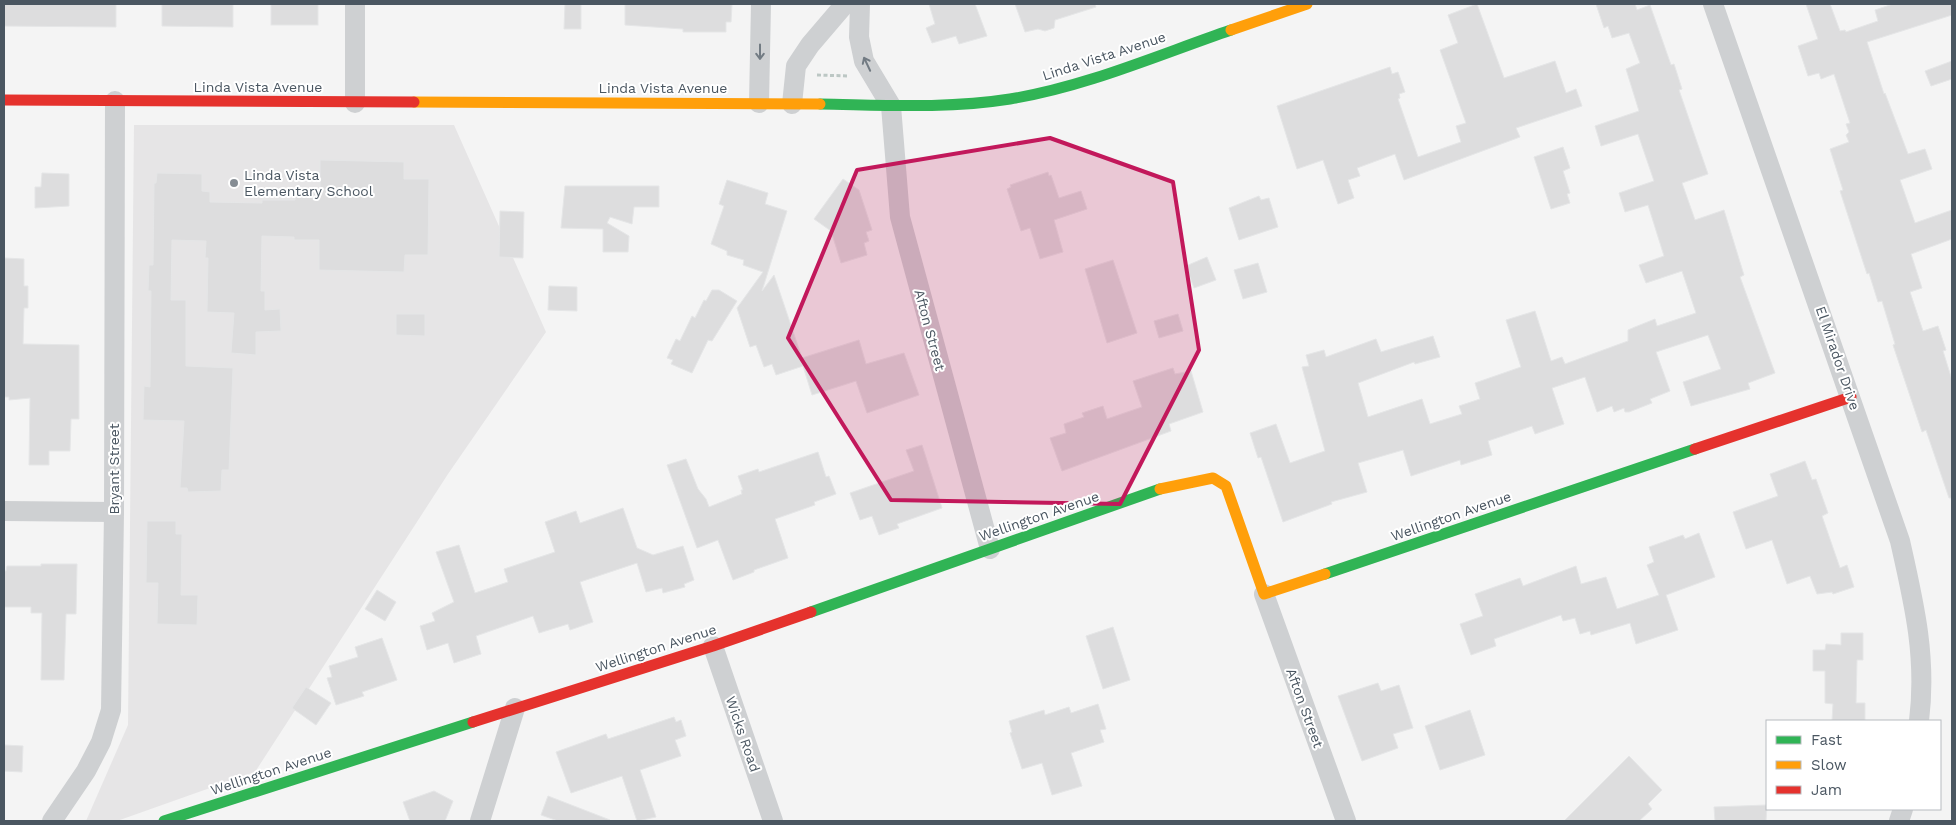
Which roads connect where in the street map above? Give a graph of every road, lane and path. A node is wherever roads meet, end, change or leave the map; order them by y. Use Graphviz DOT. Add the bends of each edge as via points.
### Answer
graph roads {
  1 [pos="355,4"];
  2 [pos="760,4"];
  3 [pos="1307,4"];
  4 [pos="1714,4"];
  5 [pos="845,5"];
  6 [pos="818,75"];
  7 [pos="852,76"];
  8 [pos="4,100"];
  9 [pos="115,101"];
  10 [pos="354,103"];
  11 [pos="759,103"];
  12 [pos="792,104"];
  13 [pos="891,106"];
  14 [pos="1851,397"];
  15 [pos="4,511"];
  16 [pos="114,512"];
  17 [pos="990,549"];
  18 [pos="1264,594"];
  19 [pos="713,646"];
  20 [pos="515,708"];
  21 [pos="1919,720"];
  22 [pos="52,821"];
  23 [pos="164,821"];
  24 [pos="480,821"];
  25 [pos="773,821"];
  26 [pos="1346,821"];
  1 -- 10 [label="street"];
  2 -- 11 [label="street, one-way"];
  3 -- 13 [label="street, Linda Vista Avenue" via="1070,86 1010,99 952,105"];
  4 -- 14 [label="street, El Mirador Drive"];
  5 -- 12 [label="street" via="796,66"];
  13 -- 5 [label="street, one-way" via="864,61 859,37"];
  6 -- 7 [label="path"];
  8 -- 9 [label="street, Linda Vista Avenue"];
  9 -- 10 [label="street, Linda Vista Avenue"];
  9 -- 16 [label="street, Bryant Street"];
  10 -- 11 [label="street, Linda Vista Avenue"];
  11 -- 12 [label="street, Linda Vista Avenue"];
  12 -- 13 [label="street, Linda Vista Avenue"];
  13 -- 17 [label="street, Afton Street" via="900,217"];
  14 -- 18 [label="street, Wellington Avenue"];
  14 -- 21 [label="street, El Mirador Drive" via="1900,541 1919,625 1922,698"];
  15 -- 16 [label="street"];
  16 -- 22 [label="street, Bryant Street" via="111,710 101,742 86,771"];
  17 -- 18 [label="street, Wellington Avenue" via="1170,486 1213,478 1226,486"];
  17 -- 19 [label="street, Wellington Avenue"];
  18 -- 26 [label="street, Afton Street"];
  19 -- 20 [label="street, Wellington Avenue"];
  19 -- 25 [label="street, Wicks Road"];
  20 -- 23 [label="street, Wellington Avenue"];
  20 -- 24 [label="street"];
}
